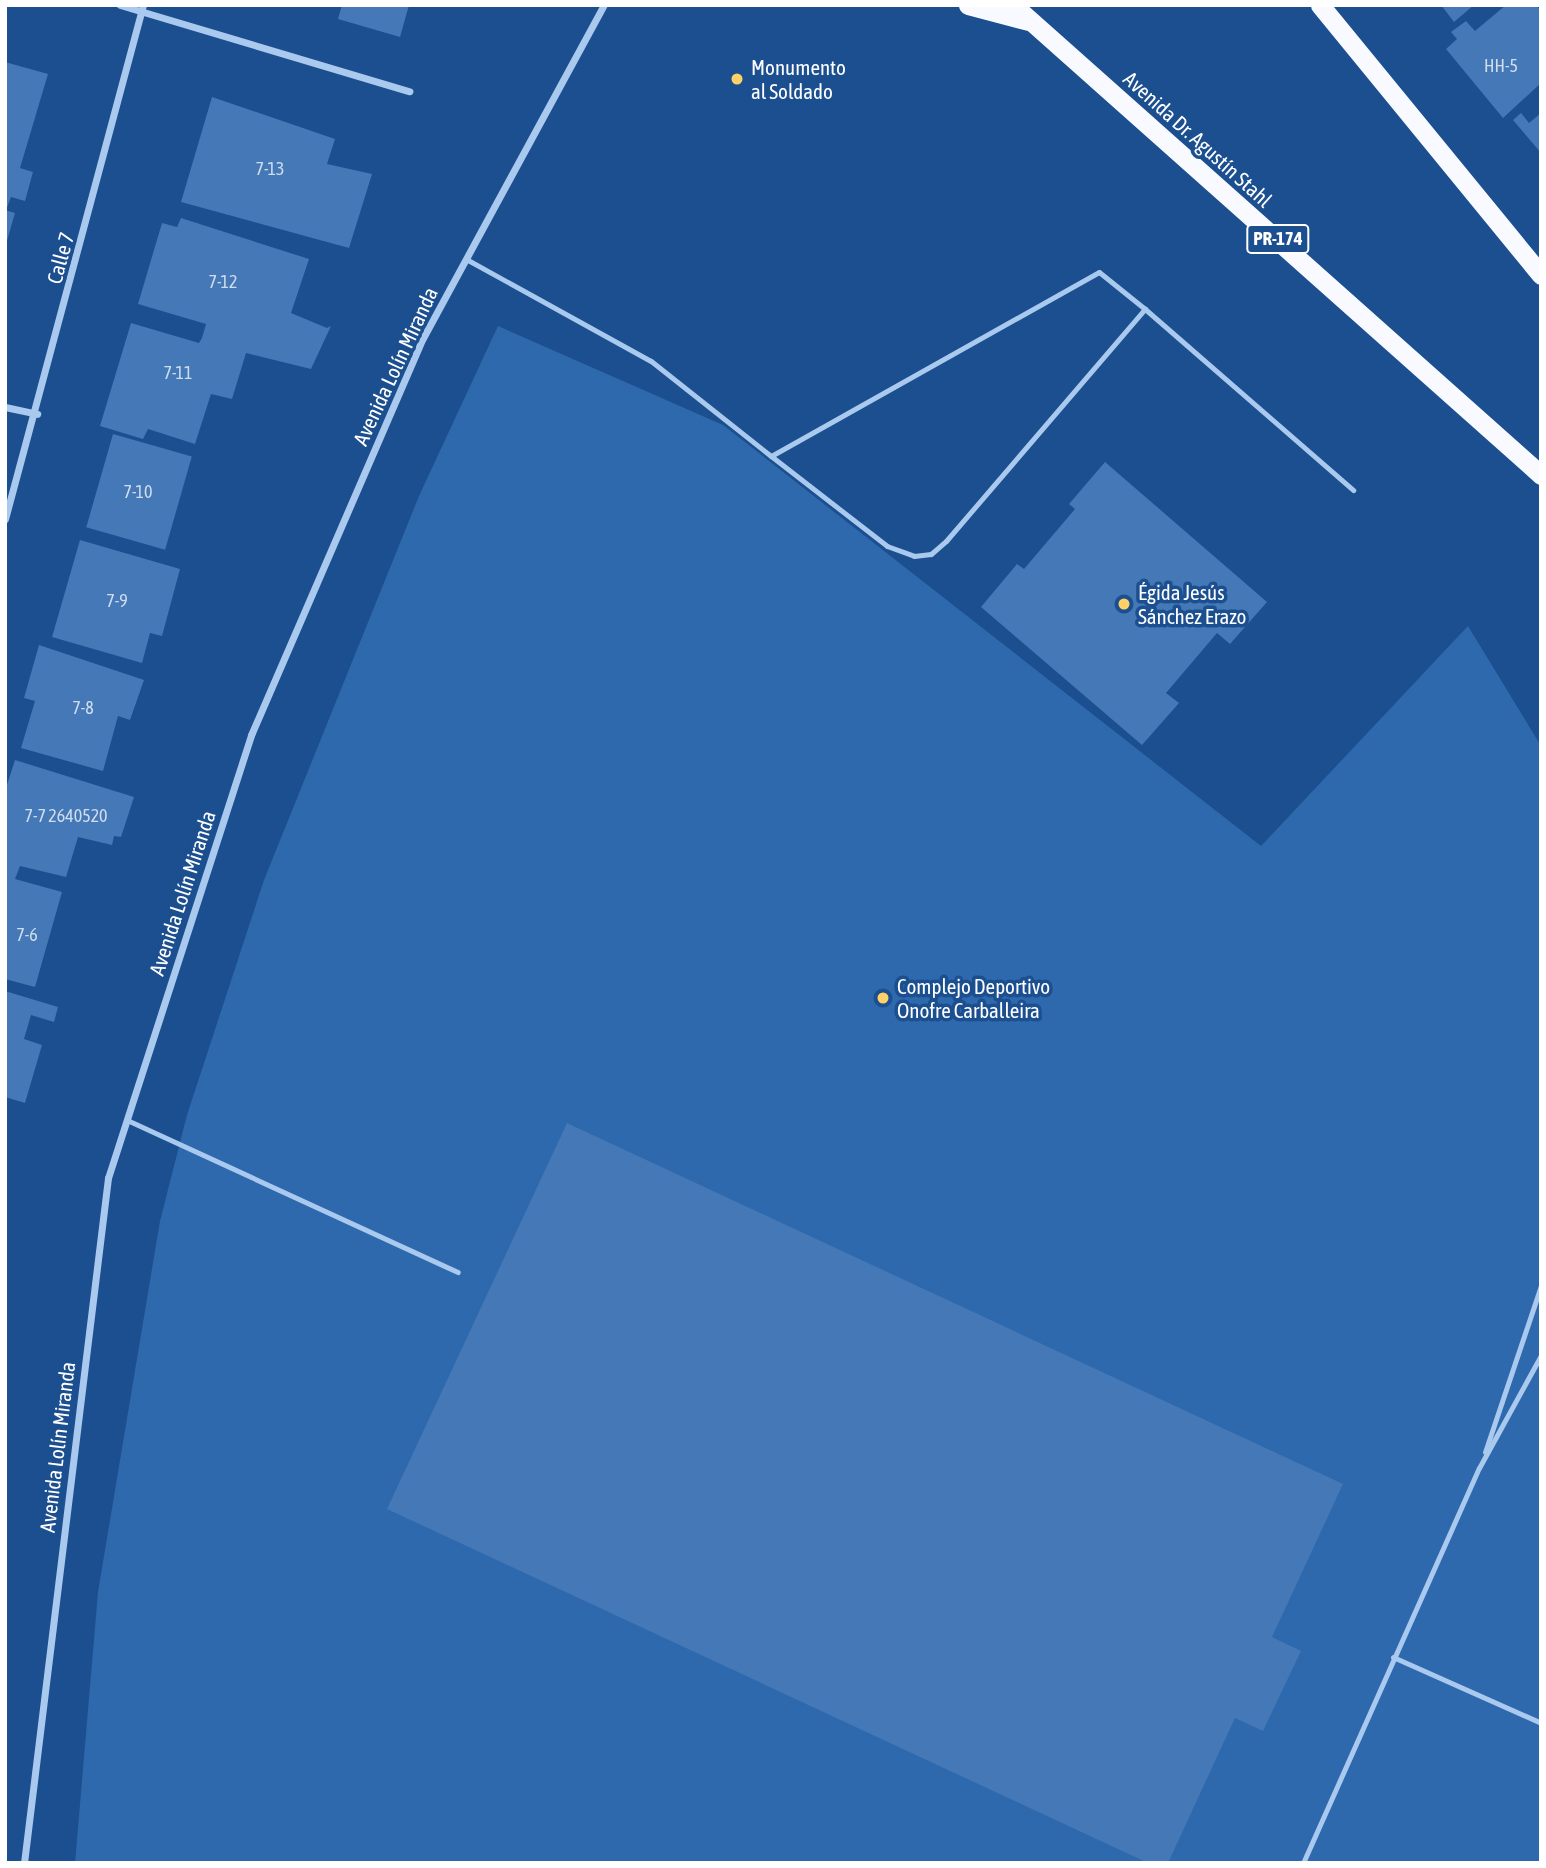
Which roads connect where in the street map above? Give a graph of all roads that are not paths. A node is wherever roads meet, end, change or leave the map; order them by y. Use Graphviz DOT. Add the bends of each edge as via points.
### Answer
graph roads {
  1 [pos="120,5"];
  2 [pos="604,5"];
  3 [pos="968,5"];
  4 [pos="1013,5"];
  5 [pos="1320,5"];
  6 [pos="143,8"];
  7 [pos="1032,22"];
  8 [pos="409,91"];
  9 [pos="466,259"];
  10 [pos="1541,275"];
  11 [pos="1145,309"];
  12 [pos="5,407"];
  13 [pos="37,414"];
  14 [pos="771,456"];
  15 [pos="1541,474"];
  16 [pos="1353,490"];
  17 [pos="5,519"];
  18 [pos="127,1120"];
  19 [pos="458,1272"];
  20 [pos="1541,1286"];
  21 [pos="1541,1355"];
  22 [pos="1479,1468"];
  23 [pos="1393,1657"];
  24 [pos="1541,1723"];
  25 [pos="24,1863"];
  26 [pos="1303,1863"];
  1 -- 6 [label="street"];
  2 -- 9 [label="street, Avenida Lolín Miranda"];
  3 -- 7 [label="highway"];
  4 -- 7 [label="highway, Avenida Dr. Agustín Stahl / PR-174"];
  5 -- 10 [label="highway"];
  6 -- 8 [label="street"];
  6 -- 13 [label="street, Calle 7"];
  7 -- 15 [label="highway, Avenida Dr. Agustín Stahl / PR-174"];
  9 -- 14 [label="lane" via="651,361"];
  9 -- 18 [label="street, Avenida Lolín Miranda" via="423,338 251,735"];
  11 -- 14 [label="lane" via="1099,272"];
  11 -- 14 [label="lane" via="931,554 914,556 887,546"];
  11 -- 16 [label="lane"];
  12 -- 13 [label="street"];
  13 -- 17 [label="street, Calle 7"];
  18 -- 19 [label="lane"];
  18 -- 25 [label="street, Avenida Lolín Miranda" via="108,1178"];
  20 -- 22 [label="lane"];
  21 -- 22 [label="lane"];
  22 -- 23 [label="lane"];
  23 -- 24 [label="lane"];
  23 -- 26 [label="lane"];
}
